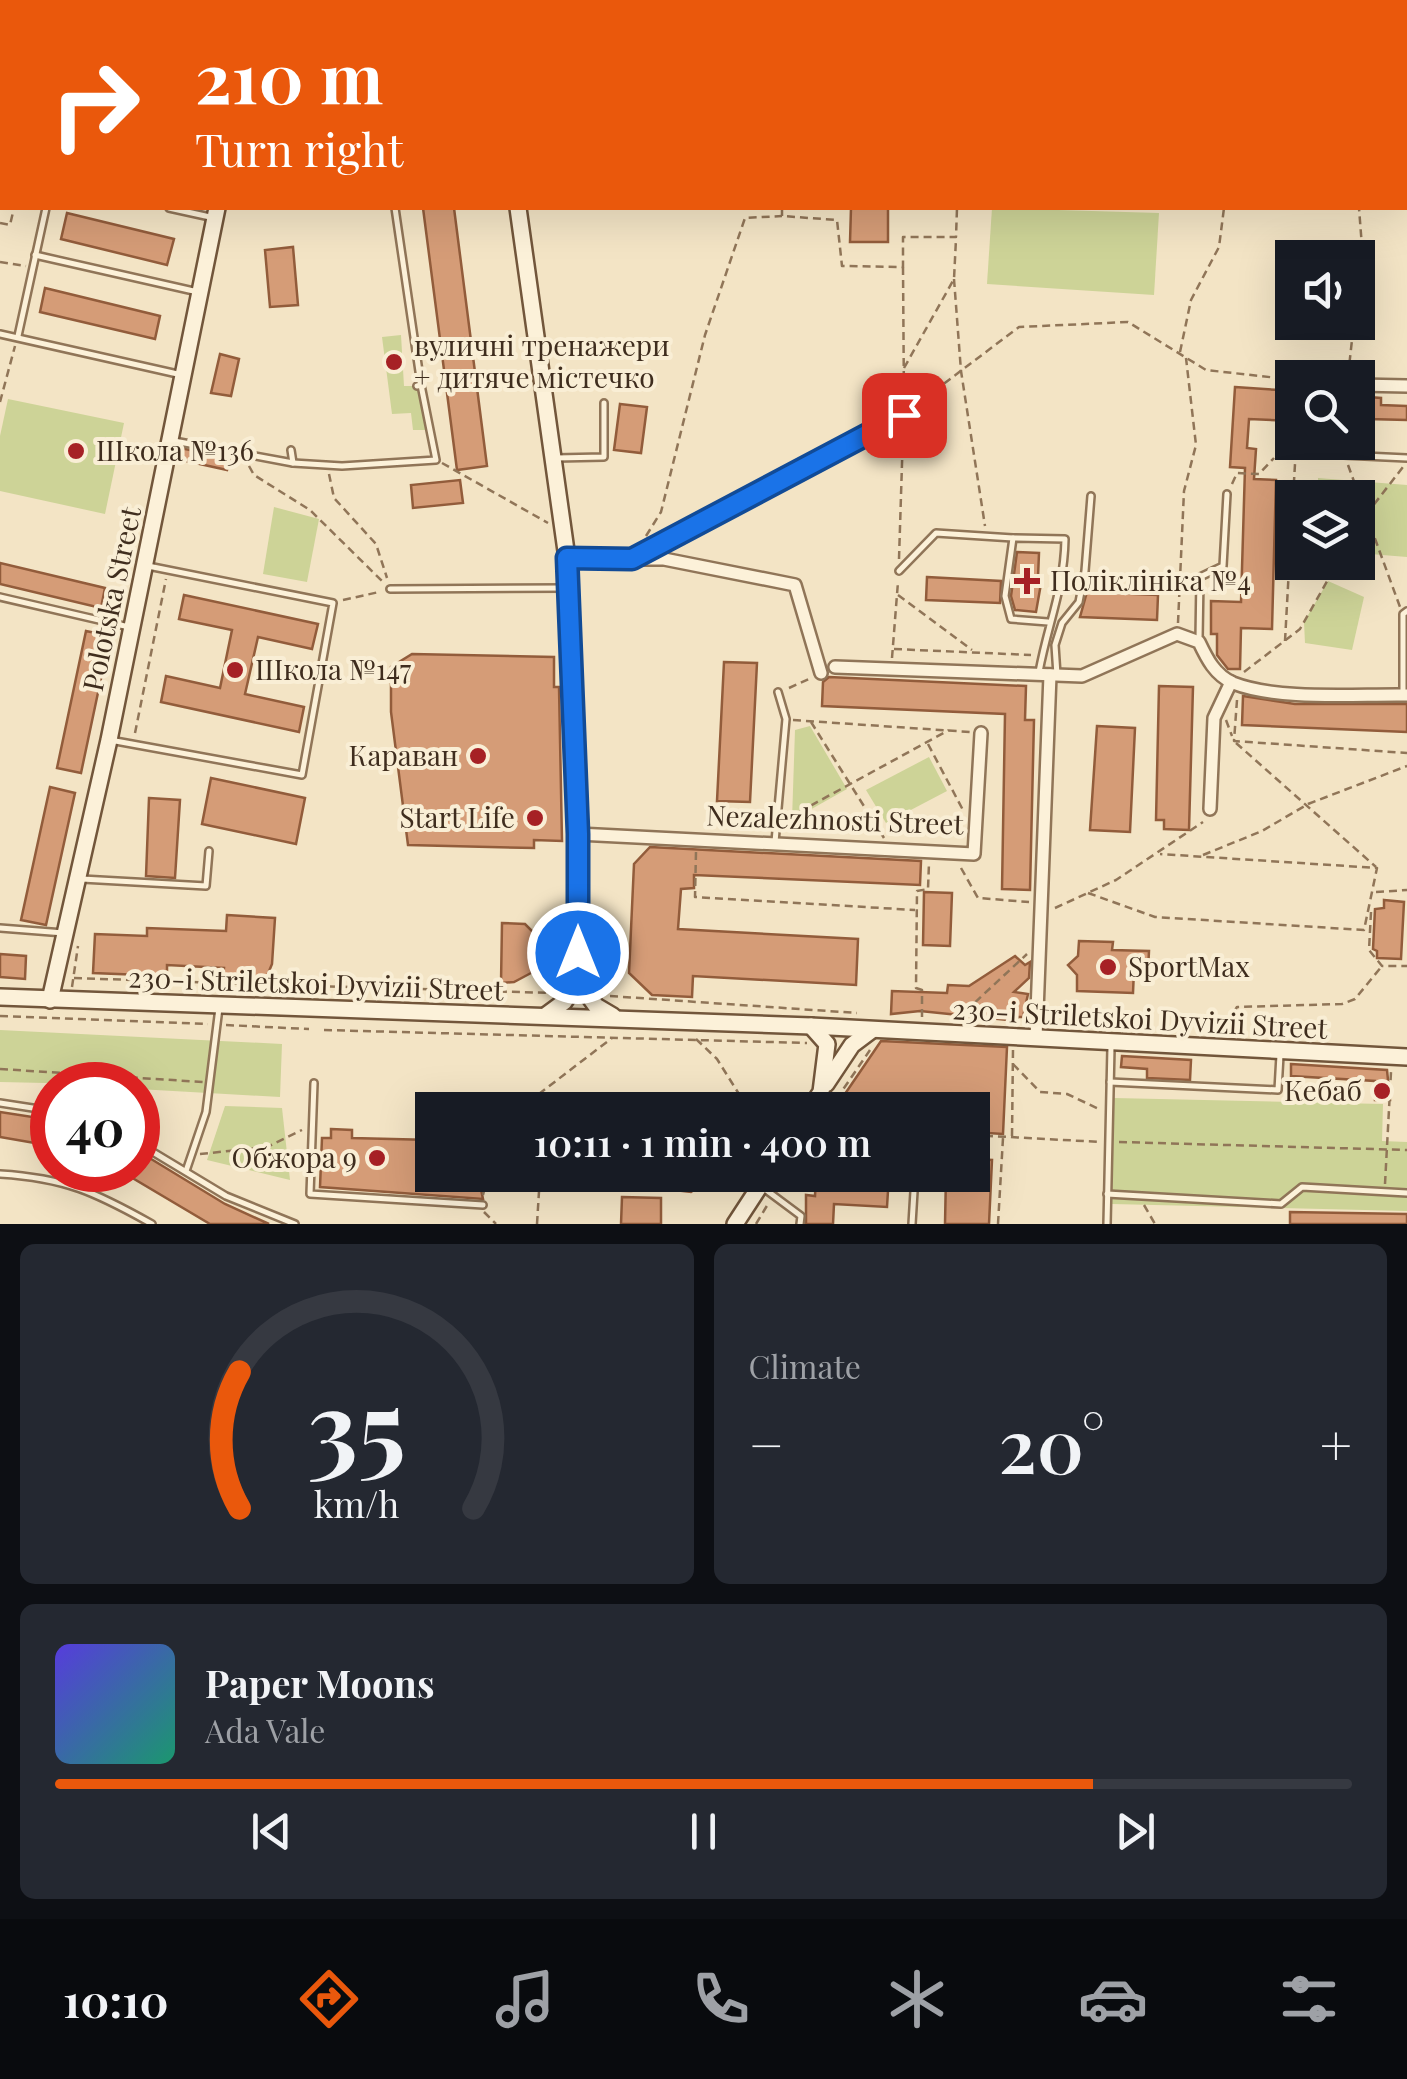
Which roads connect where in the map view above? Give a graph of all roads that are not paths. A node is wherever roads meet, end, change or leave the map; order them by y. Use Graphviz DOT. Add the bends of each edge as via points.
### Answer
graph roads {
  1 [pos="46,210"];
  2 [pos="188,210"];
  3 [pos="395,210"];
  4 [pos="518,210"];
  5 [pos="216,213"];
  6 [pos="36,255"];
  7 [pos="200,292"];
  8 [pos="0,334"];
  9 [pos="18,338"];
  10 [pos="184,376"];
  11 [pos="1375,385"];
  12 [pos="1407,386"];
  13 [pos="604,403"];
  14 [pos="904,415"];
  15 [pos="171,440"];
  16 [pos="291,450"];
  17 [pos="1375,457"];
  18 [pos="553,458"];
  19 [pos="1407,460"];
  20 [pos="293,463"];
  21 [pos="1227,494"];
  22 [pos="1090,496"];
  23 [pos="1013,538"];
  24 [pos="567,558"];
  25 [pos="632,559"];
  26 [pos="144,566"];
  27 [pos="898,571"];
  28 [pos="569,588"];
  29 [pos="390,589"];
  30 [pos="0,597"];
  31 [pos="1405,612"];
  32 [pos="1048,622"];
  33 [pos="132,628"];
  34 [pos="1199,642"];
  35 [pos="835,667"];
  36 [pos="822,673"];
  37 [pos="1048,675"];
  38 [pos="1235,683"];
  39 [pos="778,692"];
  40 [pos="1405,695"];
  41 [pos="981,732"];
  42 [pos="109,740"];
  43 [pos="1207,815"];
  44 [pos="578,834"];
  45 [pos="775,845"];
  46 [pos="209,851"];
  47 [pos="79,878"];
  48 [pos="0,928"];
  49 [pos="67,934"];
  50 [pos="578,981"];
  51 [pos="51,993"];
  52 [pos="0,997"];
  53 [pos="218,1016"];
  54 [pos="545,1016"];
  55 [pos="616,1018"];
  56 [pos="810,1026"];
  57 [pos="873,1037"];
  58 [pos="1036,1038"];
  59 [pos="1111,1044"];
  60 [pos="1280,1051"];
  61 [pos="1400,1056"];
  62 [pos="1110,1082"];
  63 [pos="314,1083"];
  64 [pos="821,1092"];
  65 [pos="0,1104"];
  66 [pos="30,1109"];
  67 [pos="160,1156"];
  68 [pos="186,1171"];
  69 [pos="0,1174"];
  70 [pos="756,1192"];
  71 [pos="776,1192"];
  72 [pos="914,1192"];
  73 [pos="1108,1194"];
  74 [pos="1407,1194"];
  75 [pos="483,1205"];
  76 [pos="152,1224"];
  77 [pos="295,1224"];
  78 [pos="736,1224"];
  79 [pos="800,1224"];
  80 [pos="912,1224"];
  81 [pos="1107,1224"];
  1 -- 6 [label="lane"];
  2 -- 5 [label="lane"];
  3 -- 20 [label="lane" via="436,460"];
  4 -- 18 [label="street"];
  5 -- 7 [label="street, Polotska Street"];
  6 -- 7 [label="lane"];
  6 -- 9 [label="lane"];
  7 -- 10 [label="street, Polotska Street"];
  8 -- 9 [label="lane"];
  9 -- 10 [label="lane"];
  10 -- 15 [label="street, Polotska Street"];
  11 -- 12 [label="street"];
  13 -- 18 [label="lane" via="604,457"];
  14 -- 25 [label="street"];
  15 -- 20 [label="lane"];
  15 -- 26 [label="street, Polotska Street"];
  16 -- 20 [label="lane"];
  17 -- 19 [label="lane"];
  18 -- 24 [label="street"];
  21 -- 34 [label="lane" via="1223,566 1200,576"];
  22 -- 37 [label="lane" via="1079,602 1062,623"];
  23 -- 27 [label="lane" via="936,533"];
  23 -- 32 [label="lane" via="1005,596 1011,619"];
  23 -- 32 [label="lane" via="1064,539 1064,578"];
  24 -- 25 [label="street"];
  24 -- 28 [label="street"];
  25 -- 36 [label="street" via="664,559 796,585"];
  26 -- 33 [label="street, Polotska Street"];
  26 -- 42 [label="lane" via="333,603 302,775"];
  28 -- 29 [label="lane"];
  28 -- 44 [label="street"];
  30 -- 33 [label="lane"];
  31 -- 40 [label="lane"];
  32 -- 37 [label="lane" via="1042,656"];
  33 -- 42 [label="street, Polotska Street"];
  34 -- 37 [label="street" via="1177,634 1082,676"];
  34 -- 38 [label="street" via="1210,666"];
  35 -- 37 [label="street"];
  37 -- 58 [label="street"];
  38 -- 40 [label="street" via="1270,691"];
  38 -- 43 [label="street" via="1214,718"];
  39 -- 45 [label="lane" via="786,720"];
  41 -- 45 [label="street, Nezalezhnosti Street" via="974,854"];
  42 -- 47 [label="street, Polotska Street"];
  44 -- 45 [label="street, Nezalezhnosti Street"];
  44 -- 50 [label="street"];
  46 -- 47 [label="lane" via="206,886"];
  47 -- 49 [label="street, Polotska Street"];
  48 -- 49 [label="lane"];
  49 -- 51 [label="street, Polotska Street"];
  50 -- 54 [label="street"];
  50 -- 55 [label="street" via="596,1006"];
  51 -- 52 [label="street, 230-i Striletskoi Dyvizii Street"];
  51 -- 53 [label="street, 230-i Striletskoi Dyvizii Street"];
  53 -- 54 [label="street, 230-i Striletskoi Dyvizii Street"];
  53 -- 68 [label="lane" via="206,1112"];
  54 -- 55 [label="street, 230-i Striletskoi Dyvizii Street"];
  55 -- 56 [label="street, 230-i Striletskoi Dyvizii Street"];
  56 -- 57 [label="street, 230-i Striletskoi Dyvizii Street"];
  56 -- 64 [label="street" via="826,1044"];
  57 -- 58 [label="street, 230-i Striletskoi Dyvizii Street"];
  57 -- 64 [label="street" via="852,1046"];
  58 -- 59 [label="street, 230-i Striletskoi Dyvizii Street"];
  59 -- 60 [label="street, 230-i Striletskoi Dyvizii Street"];
  59 -- 62 [label="lane"];
  60 -- 61 [label="street, 230-i Striletskoi Dyvizii Street"];
  60 -- 62 [label="lane" via="1278,1090"];
  62 -- 73 [label="lane"];
  63 -- 75 [label="lane" via="310,1194"];
  65 -- 66 [label="lane"];
  67 -- 68 [label="lane"];
  68 -- 77 [label="lane"];
  69 -- 76 [label="lane" via="54,1178"];
  70 -- 78 [label="street"];
  71 -- 79 [label="lane" via="801,1216"];
  72 -- 80 [label="lane"];
  73 -- 74 [label="lane" via="1281,1204 1302,1187"];
  73 -- 81 [label="lane"];
}
